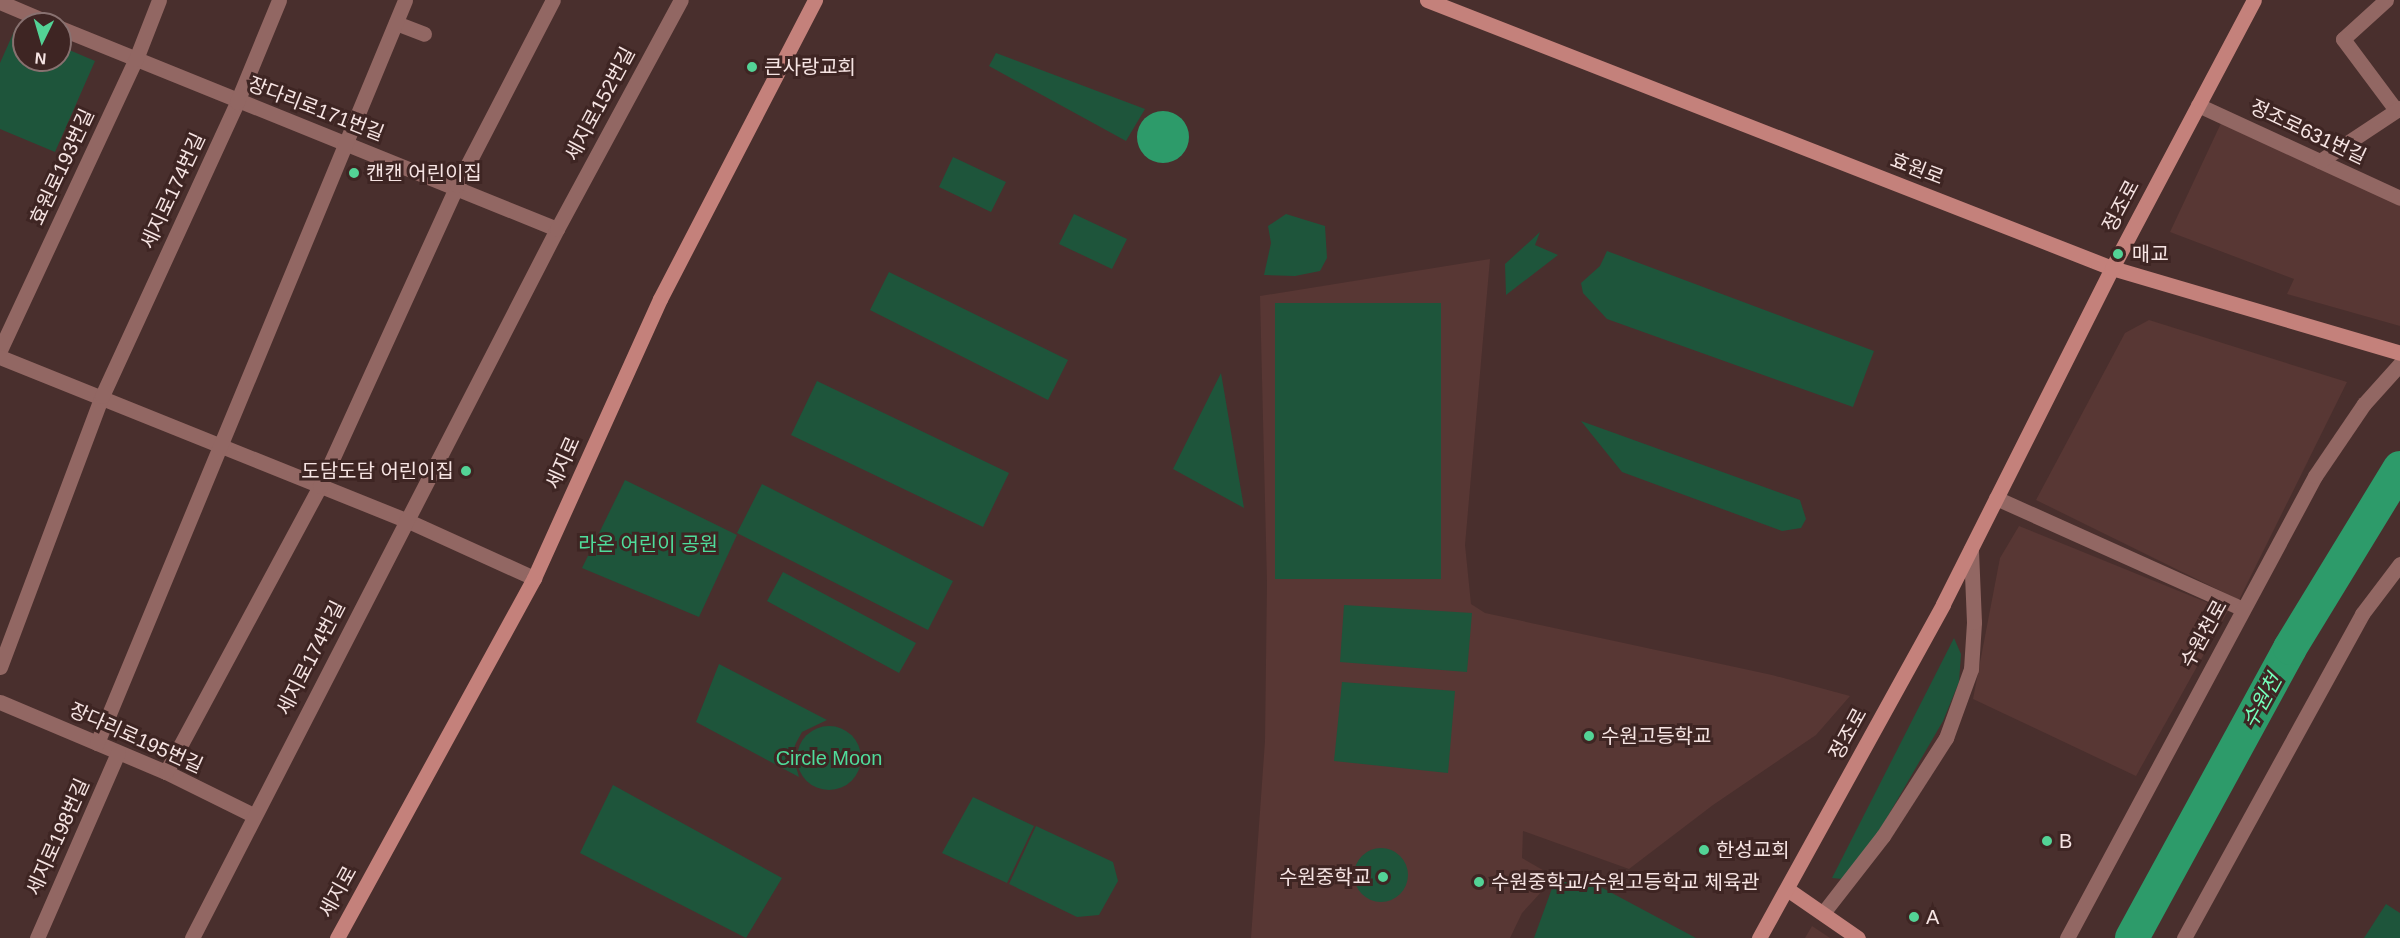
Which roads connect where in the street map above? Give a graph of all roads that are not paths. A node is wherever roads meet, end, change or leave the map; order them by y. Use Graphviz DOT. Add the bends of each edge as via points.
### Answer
graph roads {
  1 [pos="159,0"];
  2 [pos="279,0"];
  3 [pos="405,0"];
  4 [pos="553,0"];
  5 [pos="681,0"];
  6 [pos="815,0"];
  7 [pos="1427,0"];
  8 [pos="2254,0"];
  9 [pos="2386,0"];
  10 [pos="0,2"];
  11 [pos="24,12"];
  12 [pos="396,23"];
  13 [pos="72,33"];
  14 [pos="424,34"];
  15 [pos="136,59"];
  16 [pos="237,102"];
  17 [pos="2198,105"];
  18 [pos="2398,109"];
  19 [pos="347,144"];
  20 [pos="2320,161"];
  21 [pos="457,185"];
  22 [pos="2400,198"];
  23 [pos="557,229"];
  24 [pos="2112,268"];
  25 [pos="0,350"];
  26 [pos="2400,353"];
  27 [pos="0,357"];
  28 [pos="2400,363"];
  29 [pos="102,396"];
  30 [pos="220,444"];
  31 [pos="320,486"];
  32 [pos="1996,498"];
  33 [pos="406,520"];
  34 [pos="1971,549"];
  35 [pos="2400,564"];
  36 [pos="534,578"];
  37 [pos="2241,608"];
  38 [pos="0,667"];
  39 [pos="0,702"];
  40 [pos="97,743"];
  41 [pos="118,753"];
  42 [pos="166,772"];
  43 [pos="253,815"];
  44 [pos="1787,889"];
  45 [pos="1823,914"];
  46 [pos="37,938"];
  47 [pos="192,938"];
  48 [pos="337,938"];
  49 [pos="1760,938"];
  50 [pos="1858,938"];
  51 [pos="2067,938"];
  52 [pos="2184,938"];
  1 -- 15 [label="street, 효원로193번길"];
  2 -- 16 [label="street"];
  3 -- 12 [label="street"];
  4 -- 21 [label="street"];
  5 -- 23 [label="street, 세지로152번길"];
  6 -- 36 [label="street, 세지로" via="660,299"];
  7 -- 24 [label="street, 효원로"];
  8 -- 17 [label="street, 정조로"];
  9 -- 18 [label="street" via="2343,39"];
  10 -- 11 [label="street"];
  12 -- 14 [label="street"];
  12 -- 19 [label="street"];
  13 -- 15 [label="street, 장다리로171번길"];
  15 -- 16 [label="street, 장다리로171번길"];
  15 -- 25 [label="street, 효원로193번길"];
  16 -- 19 [label="street, 장다리로171번길"];
  16 -- 29 [label="street, 세지로174번길"];
  17 -- 20 [label="street, 정조로631번길"];
  17 -- 24 [label="street, 정조로"];
  18 -- 20 [label="street"];
  19 -- 21 [label="street, 장다리로171번길"];
  19 -- 30 [label="street"];
  20 -- 22 [label="street, 정조로631번길"];
  21 -- 23 [label="street, 장다리로171번길"];
  21 -- 31 [label="street"];
  23 -- 33 [label="street, 세지로174번길"];
  24 -- 26 [label="street, 효원로"];
  24 -- 32 [label="street, 정조로"];
  27 -- 29 [label="street"];
  28 -- 37 [label="street, 수원천로" via="2364,404 2315,476"];
  29 -- 30 [label="street"];
  29 -- 38 [label="street, 세지로174번길"];
  30 -- 31 [label="street"];
  30 -- 40 [label="street"];
  31 -- 33 [label="street"];
  31 -- 42 [label="street"];
  32 -- 34 [label="street, 정조로"];
  32 -- 37 [label="street"];
  33 -- 36 [label="street"];
  33 -- 43 [label="street, 세지로174번길"];
  34 -- 44 [label="street, 정조로"];
  34 -- 45 [label="street, 정조로" via="1971,669 1946,738 1883,836"];
  35 -- 52 [label="street" via="2362,614"];
  36 -- 48 [label="street, 세지로"];
  37 -- 51 [label="street, 수원천로"];
  39 -- 40 [label="street, 장다리로195번길"];
  40 -- 41 [label="street, 장다리로195번길"];
  41 -- 42 [label="street, 장다리로195번길"];
  41 -- 46 [label="street, 세지로198번길"];
  42 -- 43 [label="street, 장다리로195번길"];
  43 -- 47 [label="street"];
  44 -- 45 [label="street"];
  44 -- 49 [label="street, 정조로"];
  45 -- 50 [label="street"];
}
